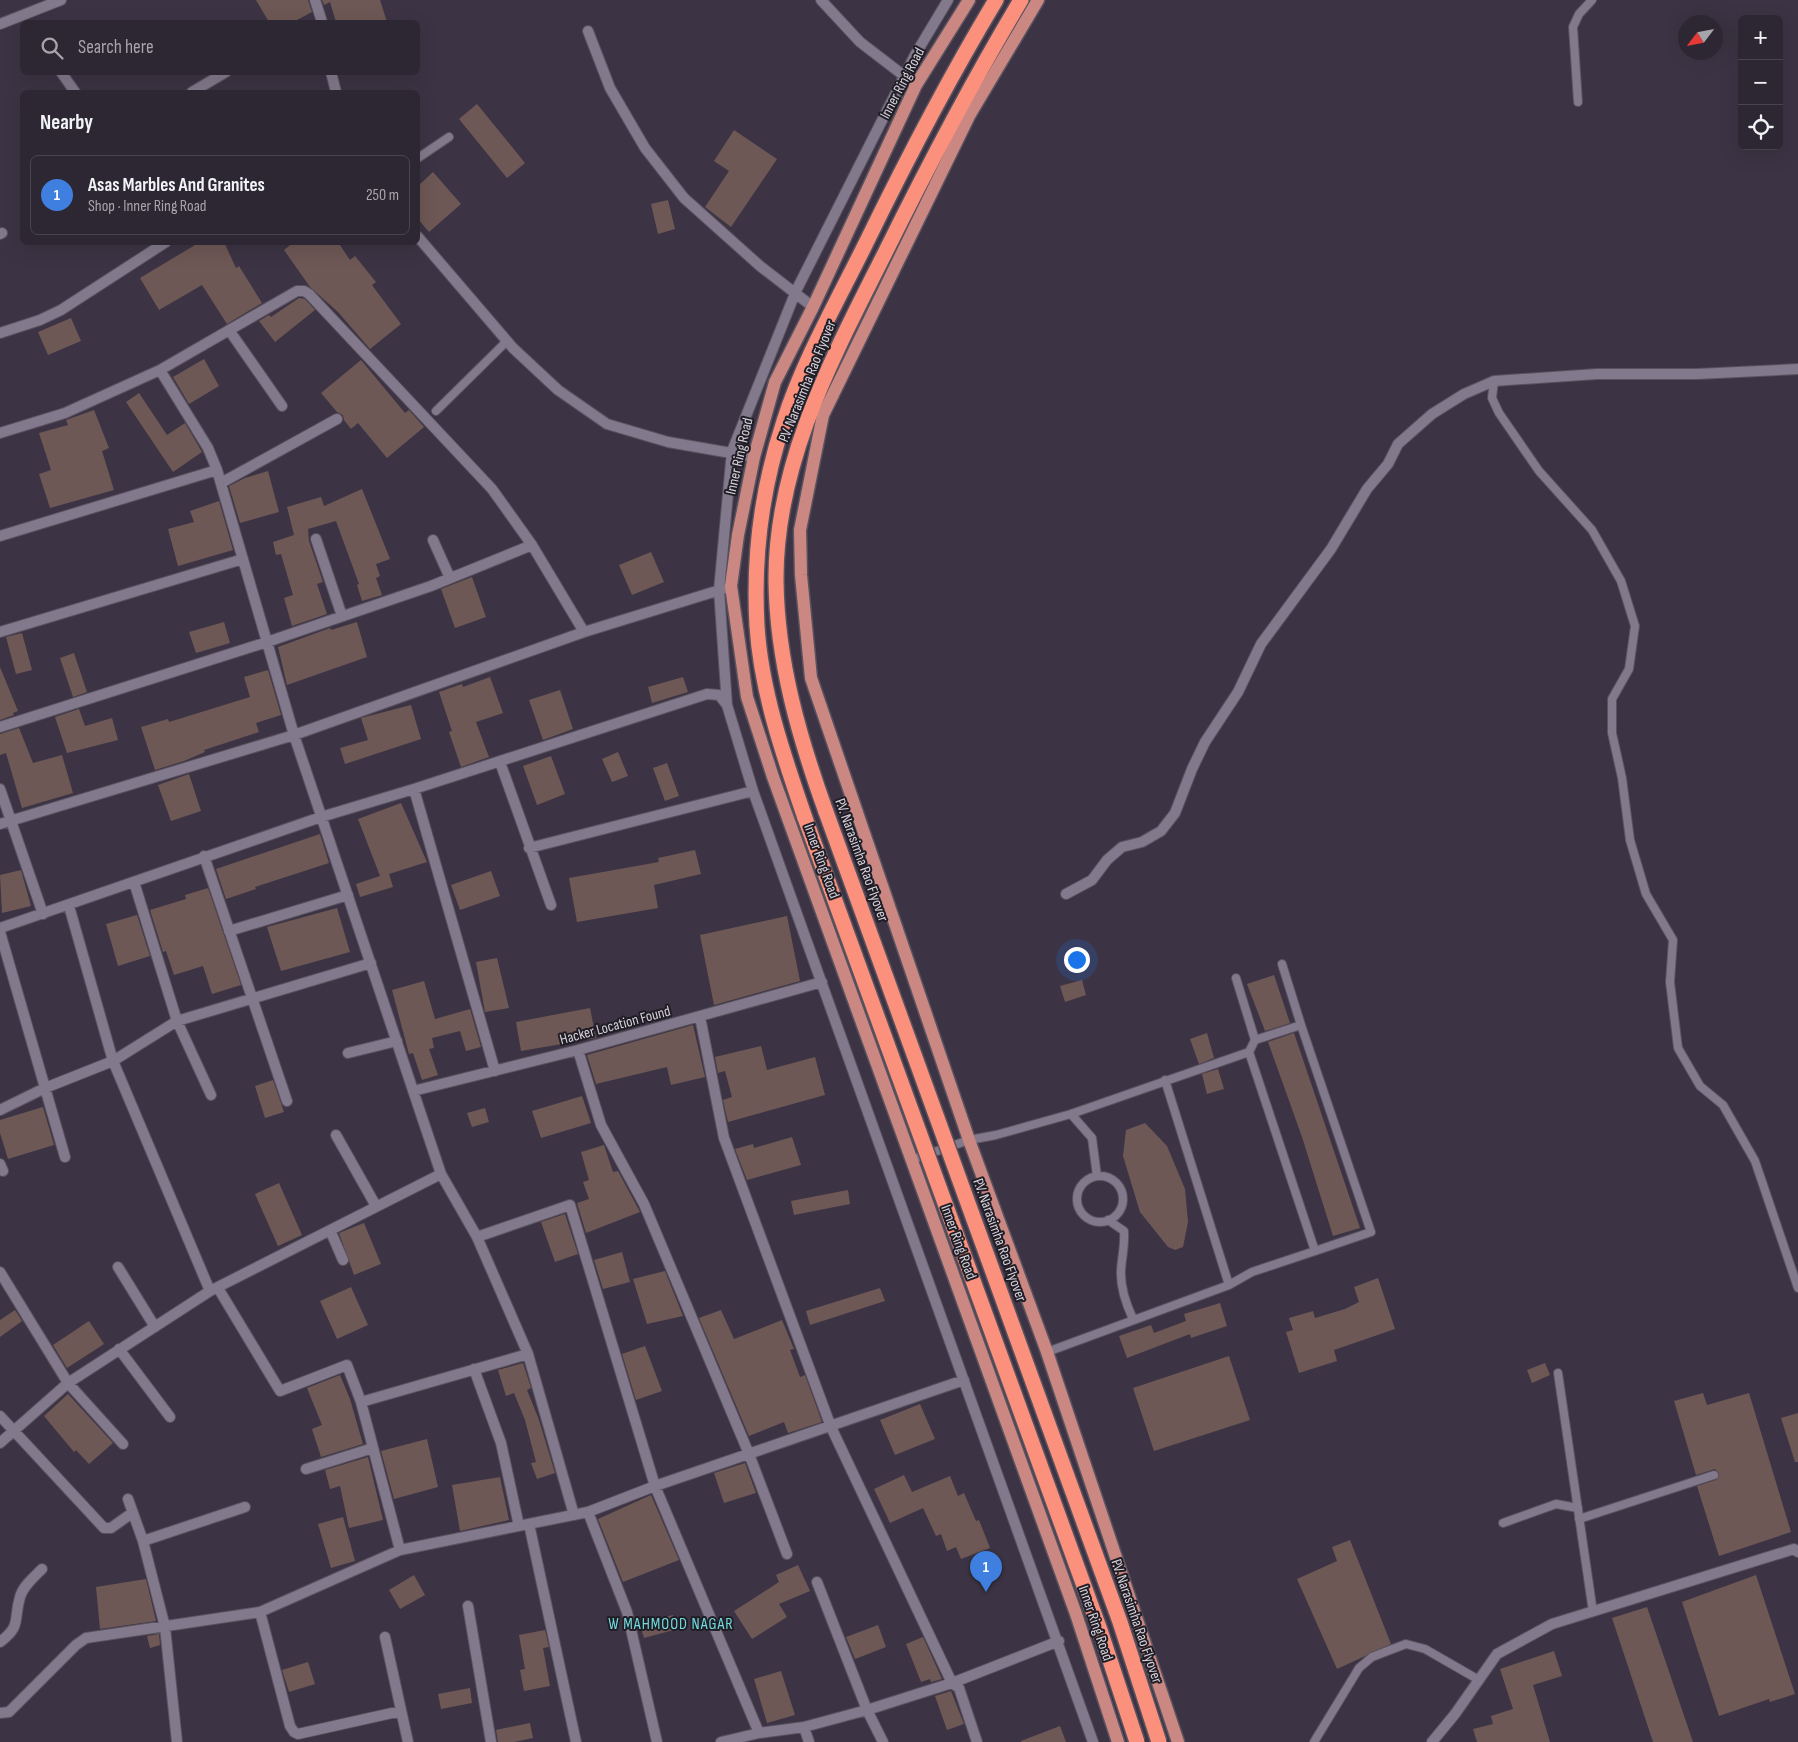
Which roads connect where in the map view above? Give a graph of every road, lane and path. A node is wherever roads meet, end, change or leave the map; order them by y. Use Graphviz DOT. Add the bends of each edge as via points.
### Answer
graph roads {
  1 [pos="314,0"];
  2 [pos="822,0"];
  3 [pos="948,0"];
  4 [pos="970,0"];
  5 [pos="996,0"];
  6 [pos="1021,0"];
  7 [pos="1038,0"];
  8 [pos="1592,0"];
  9 [pos="55,1"];
  10 [pos="24,19"];
  11 [pos="318,20"];
  12 [pos="0,24"];
  13 [pos="588,30"];
  14 [pos="63,75"];
  15 [pos="221,75"];
  16 [pos="332,75"];
  17 [pos="904,76"];
  18 [pos="916,85"];
  19 [pos="74,90"];
  20 [pos="195,90"];
  21 [pos="336,90"];
  22 [pos="1578,102"];
  23 [pos="450,137"];
  24 [pos="420,157"];
  25 [pos="420,239"];
  26 [pos="161,245"];
  27 [pos="796,291"];
  28 [pos="813,307"];
  29 [pos="229,330"];
  30 [pos="0,332"];
  31 [pos="507,341"];
  32 [pos="1798,369"];
  33 [pos="160,370"];
  34 [pos="1494,381"];
  35 [pos="282,406"];
  36 [pos="436,412"];
  37 [pos="337,419"];
  38 [pos="0,433"];
  39 [pos="732,451"];
  40 [pos="754,456"];
  41 [pos="217,470"];
  42 [pos="221,483"];
  43 [pos="0,536"];
  44 [pos="316,539"];
  45 [pos="433,540"];
  46 [pos="532,545"];
  47 [pos="243,559"];
  48 [pos="450,578"];
  49 [pos="731,586"];
  50 [pos="719,590"];
  51 [pos="342,616"];
  52 [pos="0,632"];
  53 [pos="584,632"];
  54 [pos="267,642"];
  55 [pos="728,705"];
  56 [pos="0,727"];
  57 [pos="294,735"];
  58 [pos="500,762"];
  59 [pos="0,789"];
  60 [pos="414,789"];
  61 [pos="754,791"];
  62 [pos="321,817"];
  63 [pos="11,820"];
  64 [pos="0,824"];
  65 [pos="529,848"];
  66 [pos="204,856"];
  67 [pos="134,882"];
  68 [pos="1066,894"];
  69 [pos="348,895"];
  70 [pos="551,905"];
  71 [pos="69,906"];
  72 [pos="43,914"];
  73 [pos="0,928"];
  74 [pos="229,931"];
  75 [pos="0,932"];
  76 [pos="371,964"];
  77 [pos="1282,964"];
  78 [pos="1236,978"];
  79 [pos="822,982"];
  80 [pos="250,997"];
  81 [pos="700,1017"];
  82 [pos="177,1021"];
  83 [pos="1301,1025"];
  84 [pos="1255,1040"];
  85 [pos="397,1041"];
  86 [pos="578,1050"];
  87 [pos="1249,1052"];
  88 [pos="348,1054"];
  89 [pos="113,1061"];
  90 [pos="495,1071"];
  91 [pos="1165,1080"];
  92 [pos="45,1088"];
  93 [pos="414,1091"];
  94 [pos="211,1096"];
  95 [pos="287,1102"];
  96 [pos="0,1110"];
  97 [pos="1070,1114"];
  98 [pos="336,1135"];
  99 [pos="969,1140"];
  100 [pos="65,1157"];
  101 [pos="911,1160"];
  102 [pos="441,1174"];
  103 [pos="1097,1176"];
  104 [pos="376,1206"];
  105 [pos="1108,1220"];
  106 [pos="330,1230"];
  107 [pos="477,1237"];
  108 [pos="1315,1252"];
  109 [pos="343,1260"];
  110 [pos="118,1267"];
  111 [pos="0,1272"];
  112 [pos="1229,1285"];
  113 [pos="1798,1288"];
  114 [pos="214,1290"];
  115 [pos="1133,1320"];
  116 [pos="155,1326"];
  117 [pos="119,1350"];
  118 [pos="1047,1352"];
  119 [pos="528,1354"];
  120 [pos="474,1369"];
  121 [pos="1558,1372"];
  122 [pos="964,1380"];
  123 [pos="68,1383"];
  124 [pos="361,1402"];
  125 [pos="0,1416"];
  126 [pos="170,1417"];
  127 [pos="831,1427"];
  128 [pos="12,1430"];
  129 [pos="0,1442"];
  130 [pos="123,1444"];
  131 [pos="373,1448"];
  132 [pos="749,1454"];
  133 [pos="306,1469"];
  134 [pos="1714,1475"];
  135 [pos="655,1486"];
  136 [pos="128,1499"];
  137 [pos="245,1507"];
  138 [pos="1578,1508"];
  139 [pos="132,1512"];
  140 [pos="588,1512"];
  141 [pos="574,1515"];
  142 [pos="1579,1519"];
  143 [pos="1503,1523"];
  144 [pos="524,1525"];
  145 [pos="143,1541"];
  146 [pos="400,1550"];
  147 [pos="1798,1552"];
  148 [pos="788,1554"];
  149 [pos="42,1569"];
  150 [pos="817,1582"];
  151 [pos="468,1606"];
  152 [pos="260,1612"];
  153 [pos="1593,1612"];
  154 [pos="165,1627"];
  155 [pos="385,1637"];
  156 [pos="1059,1641"];
  157 [pos="0,1642"];
  158 [pos="1479,1680"];
  159 [pos="952,1683"];
  160 [pos="867,1710"];
  161 [pos="401,1711"];
  162 [pos="0,1713"];
  163 [pos="804,1727"];
  164 [pos="759,1733"];
  165 [pos="177,1742"];
  166 [pos="408,1742"];
  167 [pos="491,1742"];
  168 [pos="576,1742"];
  169 [pos="657,1742"];
  170 [pos="721,1742"];
  171 [pos="809,1742"];
  172 [pos="883,1742"];
  173 [pos="977,1742"];
  174 [pos="1094,1742"];
  175 [pos="1118,1742"];
  176 [pos="1137,1742"];
  177 [pos="1159,1742"];
  178 [pos="1178,1742"];
  179 [pos="1314,1742"];
  180 [pos="1432,1742"];
  1 -- 11 [label="street"];
  2 -- 17 [label="street" via="860,42"];
  3 -- 17 [label="street"];
  4 -- 18 [label="main road, Inner Ring Road"];
  5 -- 176 [label="highway, P.V. Narasimha Rao Flyover, bridge" via="898,178 817,343 784,420 772,460 758,537 757,628 764,672 791,777 1100,1630"];
  6 -- 177 [label="highway, P.V. Narasimha Rao Flyover, bridge" via="922,179 818,393 793,463 784,502 776,580 778,625 795,720 810,769 1120,1622"];
  7 -- 99 [label="main road" via="969,116 823,415 800,530 811,678"];
  8 -- 22 [label="lane" via="1579,14 1573,27"];
  9 -- 10 [label="street"];
  10 -- 12 [label="street"];
  13 -- 27 [label="street" via="610,88 645,148 684,198 760,266"];
  14 -- 19 [label="street"];
  15 -- 20 [label="street"];
  16 -- 21 [label="street"];
  17 -- 18 [label="street"];
  17 -- 27 [label="street"];
  18 -- 28 [label="main road, Inner Ring Road"];
  23 -- 24 [label="lane"];
  25 -- 31 [label="street"];
  26 -- 30 [label="street" via="61,310"];
  27 -- 28 [label="street"];
  27 -- 39 [label="street"];
  28 -- 40 [label="main road, Inner Ring Road" via="775,382"];
  29 -- 33 [label="street"];
  29 -- 35 [label="street"];
  29 -- 46 [label="street" via="297,292 309,294 492,489"];
  31 -- 36 [label="lane"];
  31 -- 39 [label="street" via="558,390 607,424 668,442"];
  32 -- 34 [label="street" via="1597,374"];
  33 -- 38 [label="street" via="65,413"];
  33 -- 41 [label="street" via="208,448"];
  34 -- 68 [label="street" via="1464,394 1432,414 1398,444 1331,549 1262,644 1238,692 1196,760 1174,813 1161,831 1142,842 1122,847 1106,860 1092,880"];
  34 -- 113 [label="lane" via="1492,398 1498,413 1539,471 1592,530 1621,581 1636,626 1629,668 1612,699 1612,733 1630,840 1646,894 1673,940 1670,982 1678,1048 1700,1086 1723,1105 1755,1161"];
  37 -- 42 [label="street"];
  39 -- 40 [label="street"];
  39 -- 50 [label="street"];
  40 -- 49 [label="main road, Inner Ring Road"];
  41 -- 42 [label="street"];
  41 -- 43 [label="street"];
  42 -- 47 [label="street"];
  44 -- 51 [label="street"];
  45 -- 48 [label="street"];
  46 -- 48 [label="street"];
  46 -- 53 [label="street"];
  47 -- 52 [label="street"];
  47 -- 54 [label="street"];
  48 -- 51 [label="street"];
  49 -- 50 [label="street"];
  49 -- 101 [label="main road, Inner Ring Road" via="747,697 773,778"];
  50 -- 53 [label="street"];
  50 -- 55 [label="street"];
  51 -- 54 [label="street"];
  53 -- 57 [label="street"];
  54 -- 56 [label="street"];
  54 -- 57 [label="street"];
  55 -- 58 [label="street" via="719,695 707,694"];
  55 -- 61 [label="street"];
  57 -- 62 [label="street"];
  57 -- 63 [label="street"];
  58 -- 60 [label="street"];
  58 -- 65 [label="street"];
  59 -- 63 [label="street"];
  60 -- 62 [label="street"];
  60 -- 90 [label="street"];
  61 -- 65 [label="street"];
  61 -- 79 [label="street"];
  62 -- 66 [label="street"];
  62 -- 69 [label="street"];
  63 -- 64 [label="street"];
  63 -- 72 [label="street"];
  65 -- 70 [label="street"];
  66 -- 67 [label="street"];
  66 -- 74 [label="street"];
  67 -- 71 [label="street"];
  67 -- 82 [label="street"];
  69 -- 74 [label="street"];
  69 -- 76 [label="street"];
  71 -- 72 [label="street"];
  71 -- 89 [label="street"];
  72 -- 73 [label="street"];
  74 -- 80 [label="street"];
  75 -- 92 [label="street"];
  76 -- 80 [label="street"];
  76 -- 85 [label="street"];
  77 -- 83 [label="lane"];
  78 -- 84 [label="lane"];
  79 -- 81 [label="street, Hacker Location Found"];
  79 -- 122 [label="street"];
  80 -- 82 [label="street"];
  80 -- 95 [label="street"];
  81 -- 86 [label="street, Hacker Location Found"];
  81 -- 127 [label="street" via="724,1138"];
  82 -- 89 [label="street"];
  82 -- 94 [label="street"];
  83 -- 84 [label="lane"];
  83 -- 108 [label="lane" via="1371,1232"];
  84 -- 87 [label="lane"];
  85 -- 88 [label="street"];
  85 -- 93 [label="street"];
  86 -- 90 [label="street, Hacker Location Found"];
  86 -- 132 [label="street" via="601,1125 644,1204"];
  87 -- 91 [label="lane"];
  87 -- 108 [label="lane"];
  89 -- 92 [label="street"];
  89 -- 114 [label="street"];
  90 -- 93 [label="street, Hacker Location Found"];
  91 -- 97 [label="lane"];
  91 -- 112 [label="lane"];
  92 -- 96 [label="street"];
  92 -- 100 [label="street"];
  93 -- 102 [label="street"];
  97 -- 99 [label="lane"];
  97 -- 103 [label="lane" via="1092,1138"];
  98 -- 104 [label="street"];
  99 -- 101 [label="lane"];
  99 -- 118 [label="main road"];
  101 -- 175 [label="main road, Inner Ring Road" via="1076,1614"];
  102 -- 104 [label="street"];
  102 -- 107 [label="street"];
  103 -- 105 [label="lane" via="1111,1179 1123,1197 1119,1211"];
  103 -- 105 [label="lane" via="1080,1187 1077,1194 1079,1208 1082,1214 1094,1221"];
  104 -- 106 [label="street"];
  105 -- 115 [label="lane" via="1124,1231 1121,1270 1124,1297"];
  106 -- 109 [label="street"];
  106 -- 114 [label="street"];
  107 -- 119 [label="street"];
  107 -- 135 [label="street" via="570,1205"];
  108 -- 112 [label="lane" via="1252,1272"];
  110 -- 116 [label="street"];
  111 -- 123 [label="street"];
  112 -- 115 [label="lane"];
  114 -- 116 [label="street"];
  114 -- 124 [label="street" via="280,1391 347,1365"];
  115 -- 118 [label="lane"];
  116 -- 117 [label="street"];
  117 -- 123 [label="street"];
  117 -- 126 [label="street"];
  118 -- 178 [label="main road"];
  119 -- 120 [label="street"];
  119 -- 141 [label="street"];
  120 -- 124 [label="street"];
  120 -- 144 [label="street" via="501,1443"];
  121 -- 138 [label="lane"];
  122 -- 127 [label="street"];
  122 -- 156 [label="street"];
  123 -- 128 [label="street"];
  123 -- 130 [label="street"];
  124 -- 131 [label="street"];
  125 -- 128 [label="street"];
  127 -- 132 [label="street"];
  127 -- 159 [label="street"];
  128 -- 129 [label="street"];
  128 -- 139 [label="street" via="104,1528 111,1528"];
  131 -- 133 [label="street"];
  131 -- 146 [label="street"];
  132 -- 135 [label="street"];
  132 -- 148 [label="street"];
  134 -- 142 [label="lane"];
  135 -- 140 [label="street"];
  135 -- 164 [label="street"];
  136 -- 139 [label="street"];
  137 -- 145 [label="street"];
  138 -- 142 [label="lane"];
  138 -- 143 [label="lane" via="1556,1504"];
  139 -- 145 [label="street"];
  140 -- 141 [label="street"];
  140 -- 169 [label="street" via="627,1612"];
  141 -- 144 [label="street"];
  142 -- 153 [label="lane"];
  144 -- 146 [label="street"];
  144 -- 168 [label="street"];
  145 -- 154 [label="street"];
  146 -- 152 [label="street"];
  147 -- 153 [label="street" via="1794,1549"];
  149 -- 157 [label="street" via="24,1590 16,1626"];
  150 -- 160 [label="street"];
  151 -- 167 [label="street"];
  152 -- 154 [label="street"];
  152 -- 161 [label="street" via="294,1732 298,1734"];
  153 -- 158 [label="street" via="1552,1624 1497,1654"];
  154 -- 162 [label="street" via="86,1638 9,1712"];
  154 -- 165 [label="street"];
  155 -- 161 [label="street"];
  156 -- 159 [label="street"];
  156 -- 174 [label="street"];
  158 -- 179 [label="lane" via="1425,1649 1406,1644 1390,1650 1358,1668"];
  158 -- 180 [label="street"];
  159 -- 160 [label="street"];
  159 -- 173 [label="street" via="959,1688"];
  160 -- 163 [label="street"];
  160 -- 172 [label="street"];
  161 -- 166 [label="street"];
  163 -- 164 [label="street"];
  163 -- 171 [label="street"];
  164 -- 170 [label="street"];
}
